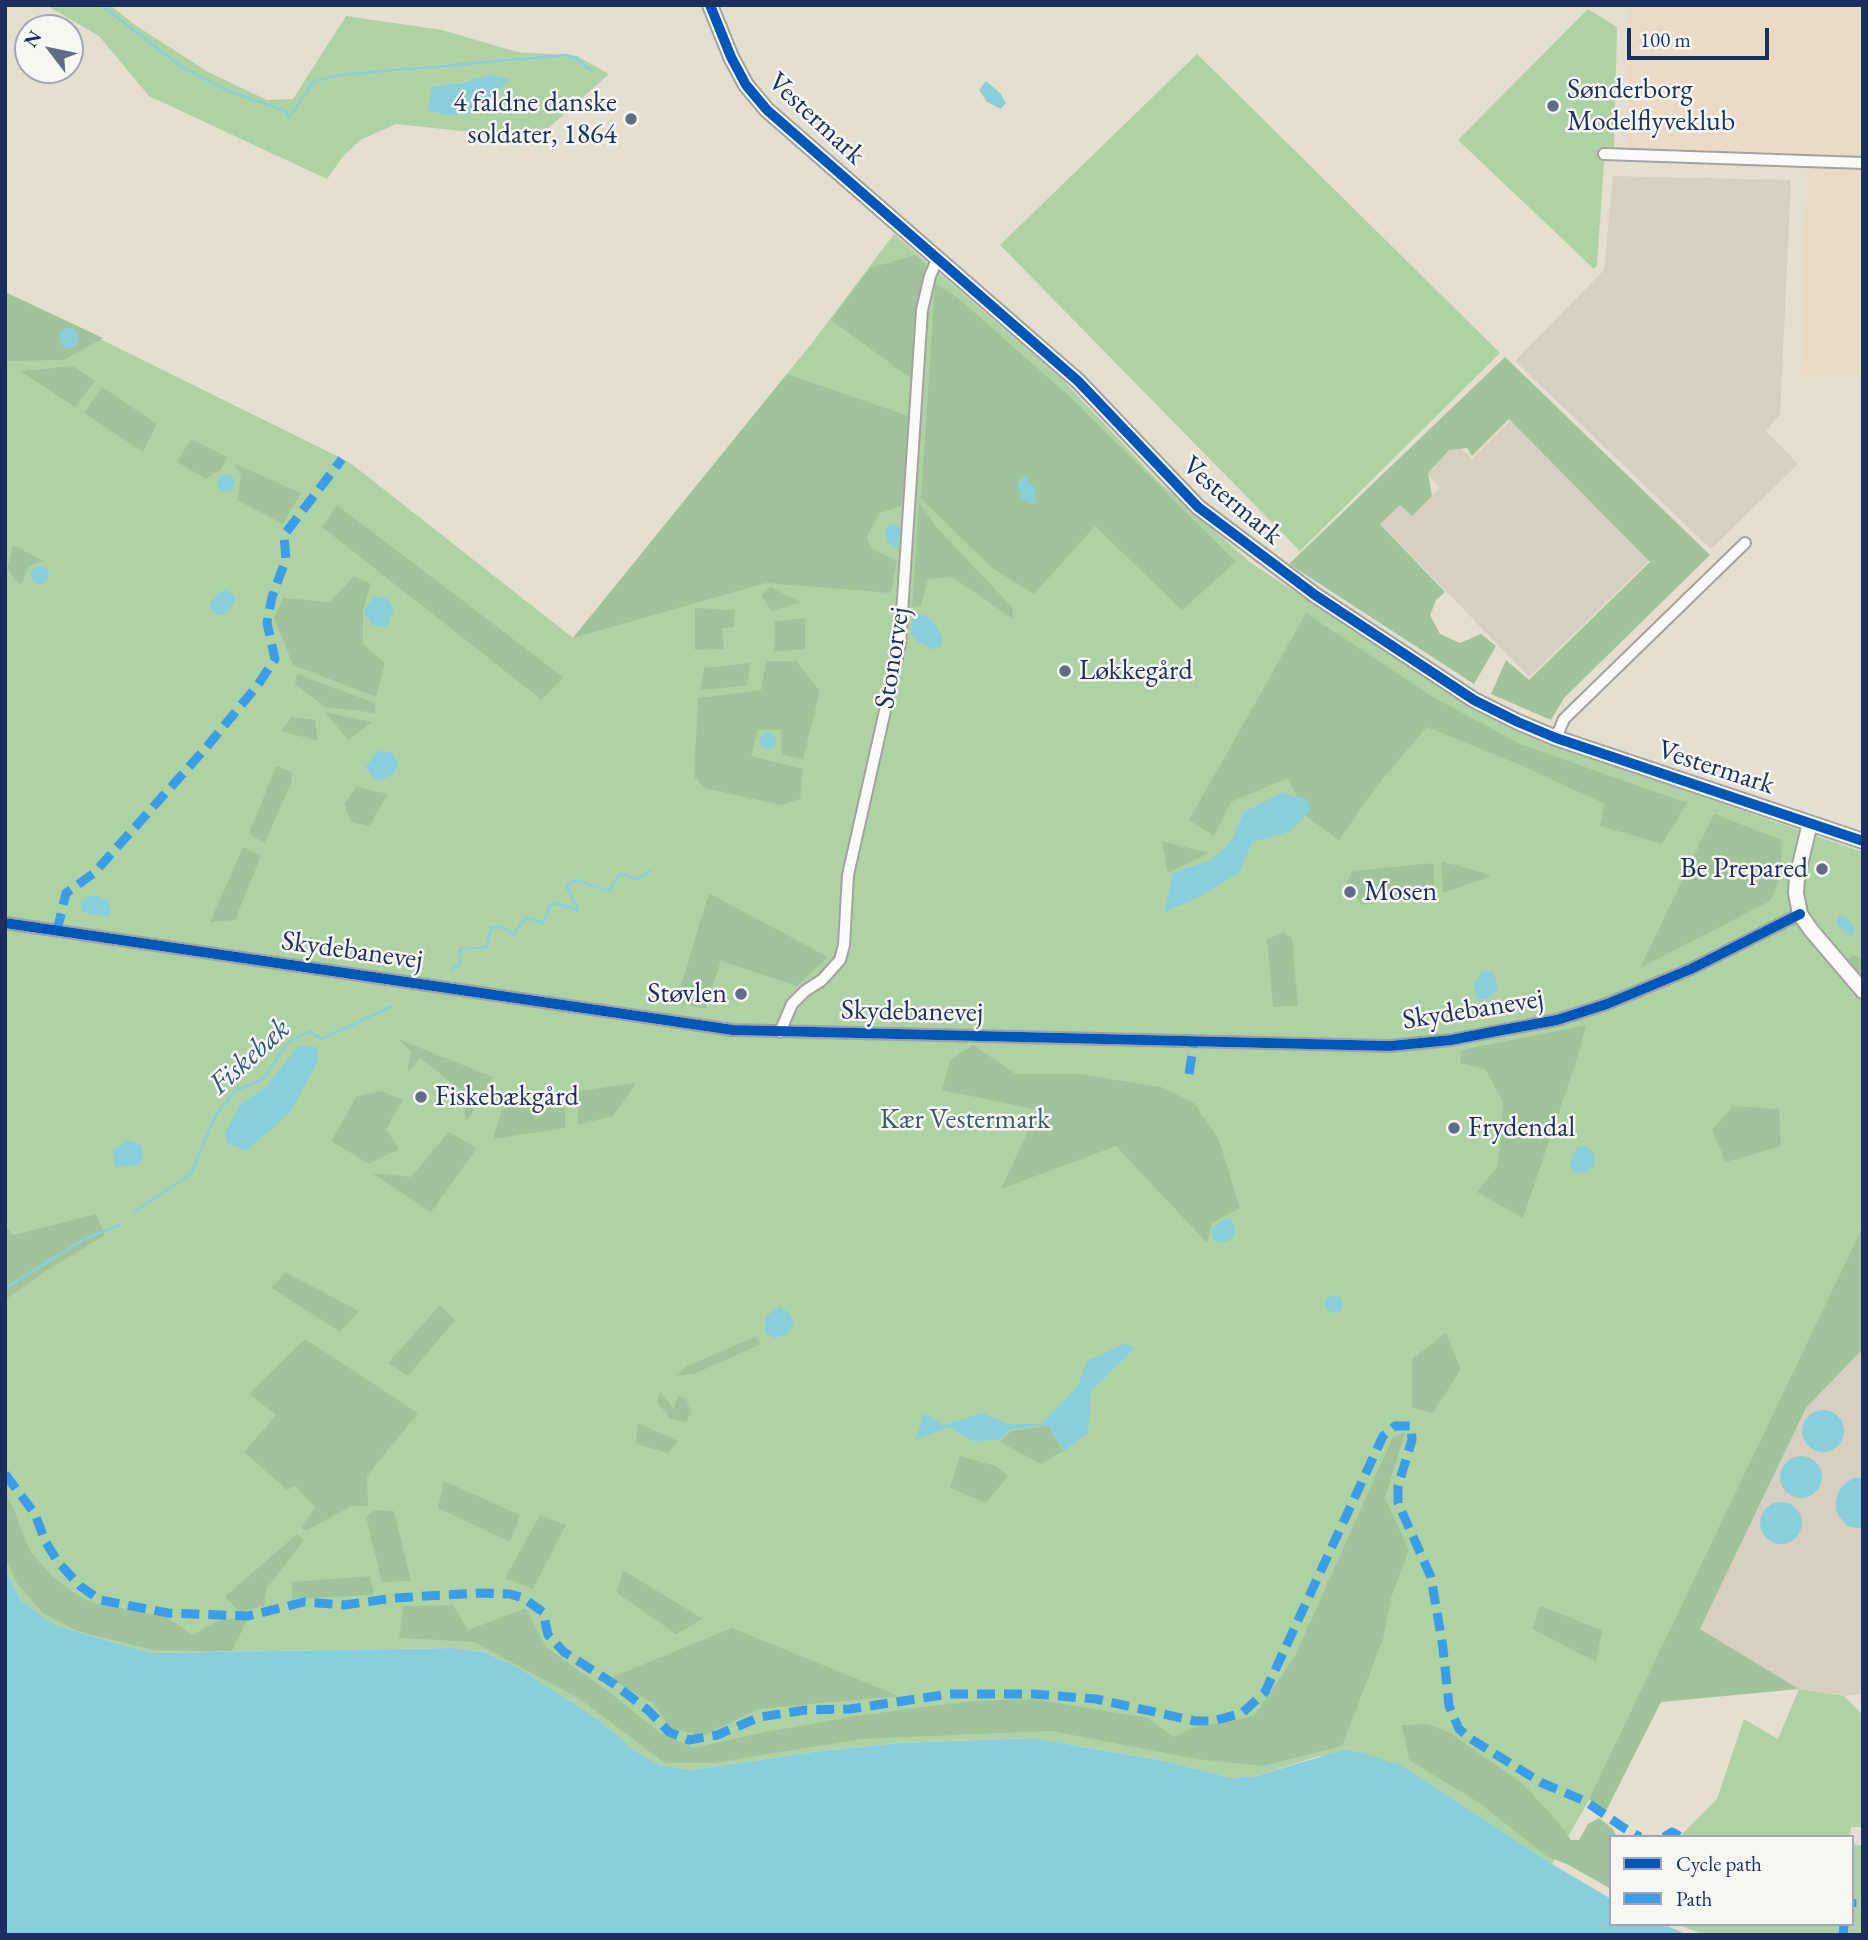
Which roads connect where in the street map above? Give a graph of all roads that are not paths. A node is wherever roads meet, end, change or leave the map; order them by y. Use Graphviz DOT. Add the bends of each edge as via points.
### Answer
graph roads {
  1 [pos="710,5"];
  2 [pos="1604,154"];
  3 [pos="1863,163"];
  4 [pos="937,260"];
  5 [pos="1745,543"];
  6 [pos="1556,738"];
  7 [pos="1810,823"];
  8 [pos="1863,841"];
  9 [pos="1801,914"];
  10 [pos="5,923"];
  11 [pos="1863,991"];
  12 [pos="780,1032"];
  1 -- 4 [label="street, Vestermark" via="746,85 767,110"];
  2 -- 3 [label="street"];
  4 -- 6 [label="street, Vestermark" via="1078,381 1198,507 1258,554 1474,700"];
  4 -- 12 [label="street, Stonorvej" via="922,310 900,643 848,875 844,945 840,960 792,1004"];
  5 -- 6 [label="street" via="1564,719"];
  6 -- 7 [label="street, Vestermark"];
  7 -- 8 [label="street, Vestermark"];
  7 -- 9 [label="street" via="1797,877"];
  9 -- 11 [label="street"];
  9 -- 12 [label="street, Skydebanevej" via="1691,969 1607,1004 1557,1020 1446,1041 1328,1046"];
  10 -- 12 [label="street, Skydebanevej" via="703,1026"];
}
